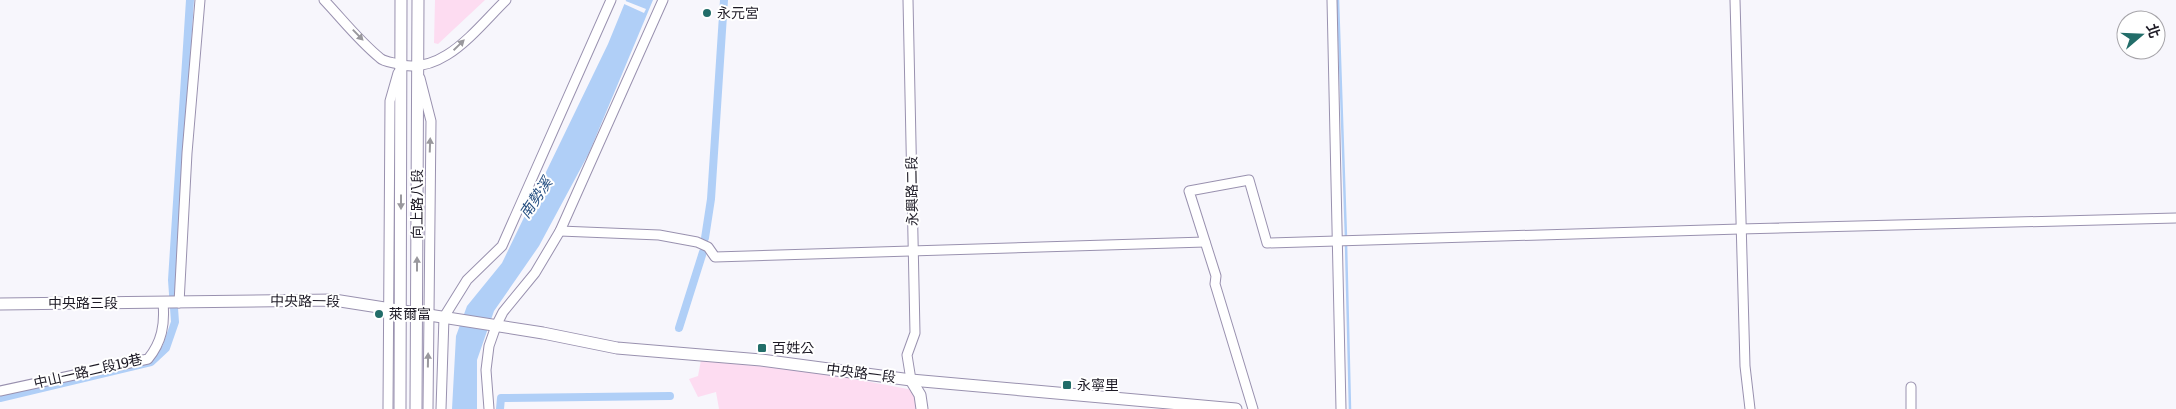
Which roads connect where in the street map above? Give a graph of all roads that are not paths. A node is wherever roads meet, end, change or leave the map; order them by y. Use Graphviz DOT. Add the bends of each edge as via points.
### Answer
graph roads {
  1 [pos="200,0"];
  2 [pos="324,0"];
  3 [pos="401,0"];
  4 [pos="418,0"];
  5 [pos="506,0"];
  6 [pos="611,0"];
  7 [pos="663,0"];
  8 [pos="908,0"];
  9 [pos="1332,0"];
  10 [pos="1735,0"];
  11 [pos="401,66"];
  12 [pos="416,66"];
  13 [pos="2176,218"];
  14 [pos="1740,229"];
  15 [pos="560,231"];
  16 [pos="1338,240"];
  17 [pos="1205,242"];
  18 [pos="913,251"];
  19 [pos="164,303"];
  20 [pos="178,303"];
  21 [pos="0,304"];
  22 [pos="394,309"];
  23 [pos="416,313"];
  24 [pos="428,316"];
  25 [pos="444,317"];
  26 [pos="492,326"];
  27 [pos="911,380"];
  28 [pos="1910,388"];
  29 [pos="0,391"];
  30 [pos="388,409"];
  31 [pos="400,409"];
  32 [pos="416,409"];
  33 [pos="428,409"];
  34 [pos="442,409"];
  35 [pos="489,409"];
  36 [pos="922,409"];
  37 [pos="1236,409"];
  38 [pos="1253,409"];
  39 [pos="1341,409"];
  40 [pos="1750,409"];
  41 [pos="1911,409"];
  1 -- 20 [label="street"];
  2 -- 11 [label="street, one-way" via="381,59"];
  3 -- 11 [label="street, 向上路八段"];
  4 -- 12 [label="street, 向上路八段"];
  12 -- 5 [label="street, one-way" via="434,63 448,56"];
  6 -- 25 [label="street" via="502,246 467,280"];
  7 -- 15 [label="street"];
  8 -- 18 [label="street, 永興路二段"];
  9 -- 16 [label="street"];
  10 -- 14 [label="street"];
  11 -- 12 [label="street"];
  11 -- 22 [label="street, 向上路八段, one-way"];
  23 -- 12 [label="street, 向上路八段, one-way"];
  24 -- 12 [label="street, one-way" via="431,121"];
  13 -- 14 [label="street"];
  14 -- 16 [label="street"];
  14 -- 40 [label="street" via="1745,366"];
  15 -- 18 [label="street" via="659,235 697,242 708,247 715,257"];
  15 -- 26 [label="street" via="535,272"];
  16 -- 17 [label="street" via="1267,243 1249,180 1189,190"];
  16 -- 39 [label="street"];
  17 -- 18 [label="street"];
  17 -- 38 [label="street"];
  18 -- 27 [label="street, 永興路二段" via="915,333 907,355"];
  19 -- 20 [label="street, 中央路一段"];
  19 -- 21 [label="street, 中央路三段"];
  19 -- 29 [label="street, 中山一路二段19巷" via="165,320 159,343 148,359"];
  20 -- 22 [label="street, 中央路一段" via="310,299"];
  22 -- 23 [label="street, 中央路一段"];
  22 -- 30 [label="street"];
  22 -- 31 [label="street, 向上路八段"];
  23 -- 24 [label="street, 中央路一段"];
  23 -- 32 [label="street, 向上路八段"];
  24 -- 25 [label="street, 中央路一段"];
  33 -- 24 [label="street, one-way"];
  25 -- 26 [label="street, 中央路一段"];
  25 -- 34 [label="street"];
  26 -- 27 [label="street, 中央路一段" via="618,348 761,360"];
  26 -- 35 [label="street" via="486,370"];
  27 -- 36 [label="street" via="920,396"];
  27 -- 37 [label="street, 中央路一段"];
  28 -- 41 [label="street"];
}
